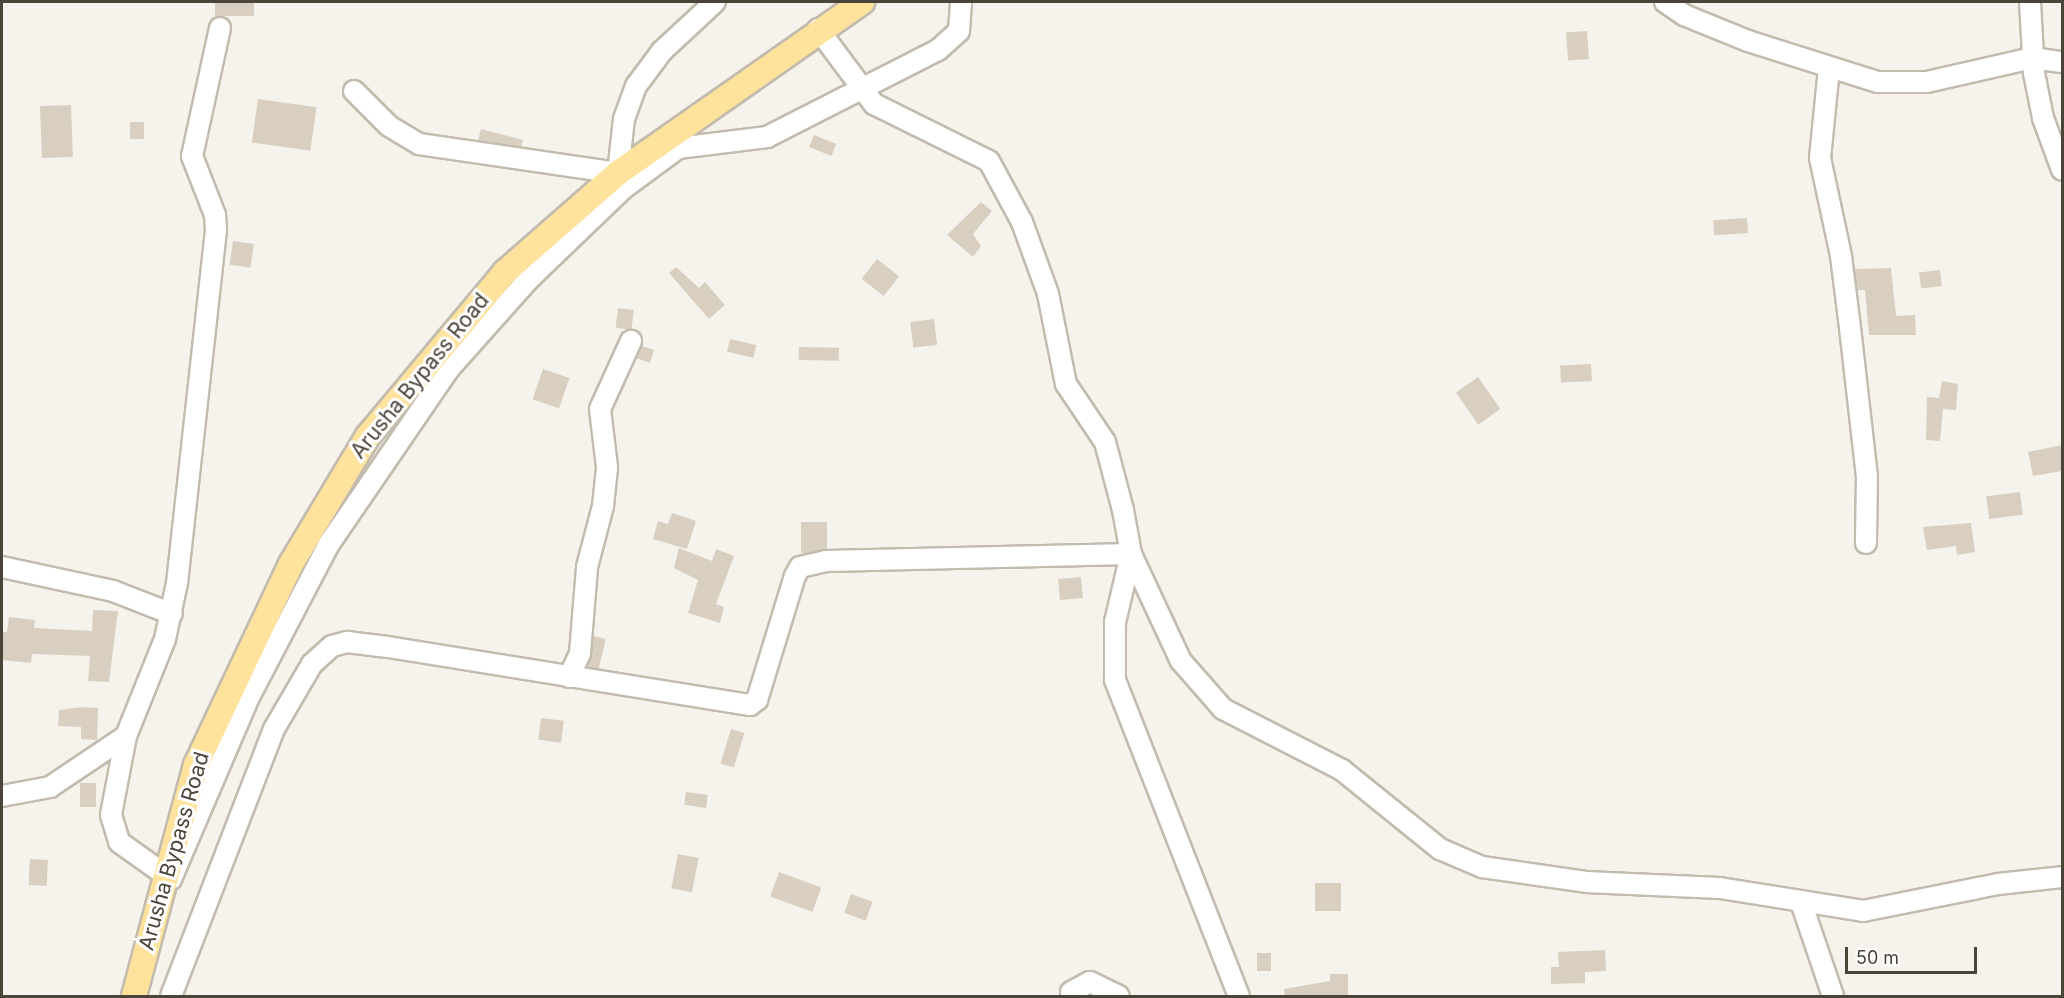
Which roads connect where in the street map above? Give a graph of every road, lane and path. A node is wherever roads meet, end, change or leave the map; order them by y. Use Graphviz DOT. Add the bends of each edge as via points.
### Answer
graph roads {
  1 [pos="715,2"];
  2 [pos="862,2"];
  3 [pos="961,2"];
  4 [pos="1665,2"];
  5 [pos="2030,2"];
  6 [pos="220,28"];
  7 [pos="818,29"];
  8 [pos="2032,58"];
  9 [pos="2062,62"];
  10 [pos="1829,68"];
  11 [pos="861,90"];
  12 [pos="354,91"];
  13 [pos="2062,170"];
  14 [pos="618,172"];
  15 [pos="631,341"];
  16 [pos="1866,543"];
  17 [pos="1131,554"];
  18 [pos="2,567"];
  19 [pos="172,614"];
  20 [pos="569,677"];
  21 [pos="126,736"];
  22 [pos="2,796"];
  23 [pos="2062,877"];
  24 [pos="162,878"];
  25 [pos="1802,905"];
  26 [pos="1071,992"];
  27 [pos="134,996"];
  28 [pos="171,996"];
  29 [pos="1119,996"];
  30 [pos="1239,996"];
  31 [pos="1833,996"];
  1 -- 14 [label="street" via="662,51 636,86 624,119"];
  2 -- 7 [label="main road, Arusha Bypass Road"];
  3 -- 11 [label="street" via="959,31 938,50"];
  4 -- 10 [label="street" via="1684,15"];
  5 -- 8 [label="street"];
  6 -- 19 [label="street" via="192,156 215,215 216,230"];
  7 -- 11 [label="street"];
  7 -- 14 [label="main road, Arusha Bypass Road"];
  8 -- 9 [label="street"];
  8 -- 10 [label="street" via="1901,84"];
  8 -- 13 [label="street" via="2043,118"];
  10 -- 16 [label="street" via="1820,158 1839,244 1849,319 1867,476"];
  11 -- 17 [label="street" via="901,120 976,154 998,173 1038,258 1066,384 1105,442"];
  11 -- 24 [label="street" via="767,137 678,148 624,188 529,279 448,370 328,544 250,695 175,876"];
  12 -- 14 [label="street" via="389,126 419,144"];
  14 -- 24 [label="main road, Arusha Bypass Road" via="506,272 362,445 291,564 228,692 196,765"];
  15 -- 20 [label="street" via="600,409 607,467 603,506 587,567 580,652"];
  17 -- 20 [label="street" via="826,561 800,567 757,700 750,705"];
  17 -- 25 [label="street" via="1181,661 1224,709 1342,771 1440,849 1482,867 1527,876 1720,888"];
  17 -- 30 [label="street" via="1115,622 1115,680"];
  18 -- 19 [label="street" via="113,591"];
  19 -- 21 [label="street"];
  20 -- 28 [label="street" via="388,646 347,642 332,646 312,664 274,729"];
  21 -- 22 [label="street" via="50,788"];
  21 -- 24 [label="street" via="111,814 114,833"];
  23 -- 25 [label="street" via="1998,884 1896,908 1863,911"];
  24 -- 27 [label="main road, Arusha Bypass Road"];
  25 -- 31 [label="street"];
  26 -- 29 [label="street" via="1090,982"];
}
